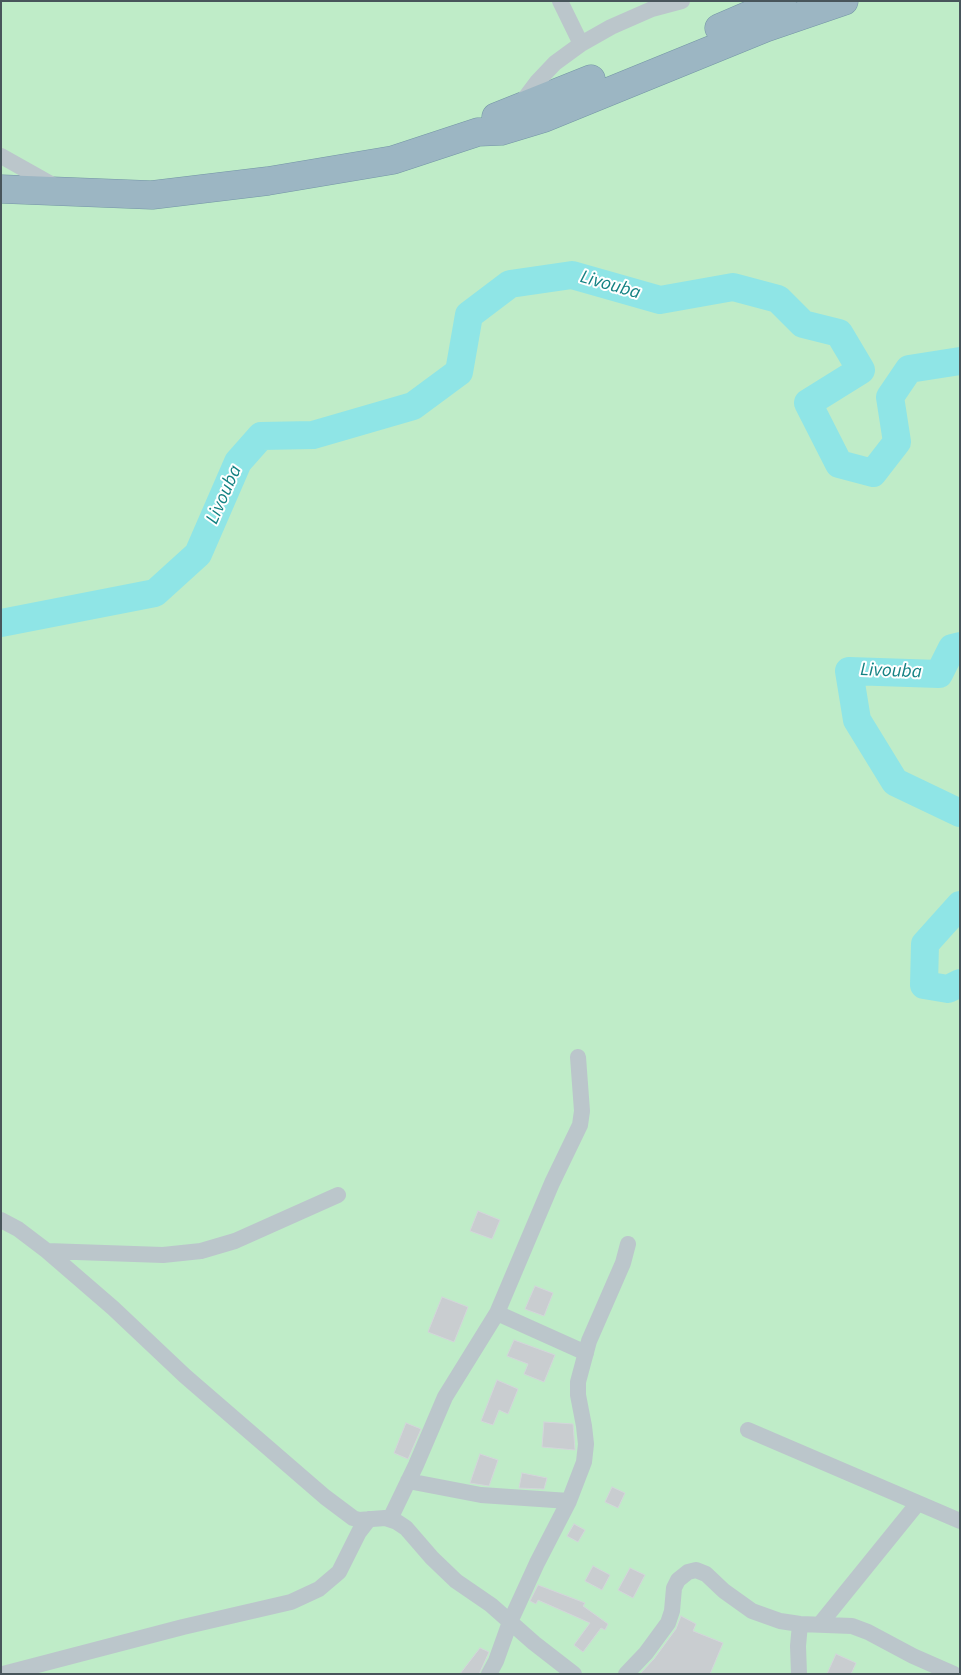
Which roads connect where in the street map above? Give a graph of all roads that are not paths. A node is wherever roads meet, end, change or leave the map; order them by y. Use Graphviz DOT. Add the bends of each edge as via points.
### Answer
graph roads {
  1 [pos="560,1"];
  2 [pos="682,1"];
  3 [pos="844,1"];
  4 [pos="772,2"];
  5 [pos="581,44"];
  6 [pos="519,107"];
  7 [pos="478,132"];
  8 [pos="1,156"];
  9 [pos="1,189"];
  10 [pos="66,192"];
  11 [pos="578,1057"];
  12 [pos="338,1195"];
  13 [pos="1,1220"];
  14 [pos="628,1244"];
  15 [pos="47,1251"];
  16 [pos="497,1313"];
  17 [pos="586,1353"];
  18 [pos="748,1430"];
  19 [pos="408,1481"];
  20 [pos="569,1502"];
  21 [pos="918,1503"];
  22 [pos="390,1519"];
  23 [pos="368,1520"];
  24 [pos="960,1521"];
  25 [pos="510,1622"];
  26 [pos="800,1624"];
  27 [pos="820,1624"];
  28 [pos="3,1674"];
  29 [pos="489,1674"];
  30 [pos="574,1674"];
  31 [pos="626,1674"];
  32 [pos="799,1674"];
  33 [pos="954,1674"];
  1 -- 5 [label="street"];
  2 -- 5 [label="street" via="652,9"];
  3 -- 7 [label="highway" via="756,32 544,118 500,131"];
  4 -- 6 [label="highway" via="675,47"];
  5 -- 6 [label="street" via="555,63"];
  6 -- 7 [label="highway" via="499,114"];
  7 -- 10 [label="highway" via="393,160 268,181 152,195"];
  8 -- 10 [label="street"];
  9 -- 10 [label="highway"];
  11 -- 16 [label="street" via="580,1125"];
  12 -- 15 [label="street" via="235,1241 200,1251 163,1255"];
  13 -- 15 [label="street"];
  14 -- 17 [label="street"];
  15 -- 23 [label="street" via="325,1497 353,1518"];
  16 -- 17 [label="street"];
  16 -- 19 [label="street" via="445,1398"];
  17 -- 20 [label="street" via="578,1382 586,1444 584,1462"];
  18 -- 21 [label="street"];
  19 -- 20 [label="street" via="481,1494"];
  19 -- 22 [label="street"];
  20 -- 25 [label="street"];
  21 -- 24 [label="street"];
  21 -- 27 [label="street"];
  22 -- 23 [label="street" via="378,1517"];
  22 -- 25 [label="street" via="406,1528 456,1581"];
  23 -- 28 [label="street" via="358,1532 339,1572 319,1589 291,1602"];
  25 -- 29 [label="street"];
  25 -- 30 [label="street"];
  26 -- 27 [label="street"];
  26 -- 31 [label="street" via="752,1611 706,1574 692,1571 678,1580 674,1588 668,1623"];
  26 -- 32 [label="street"];
  27 -- 33 [label="street" via="852,1626"];
}
